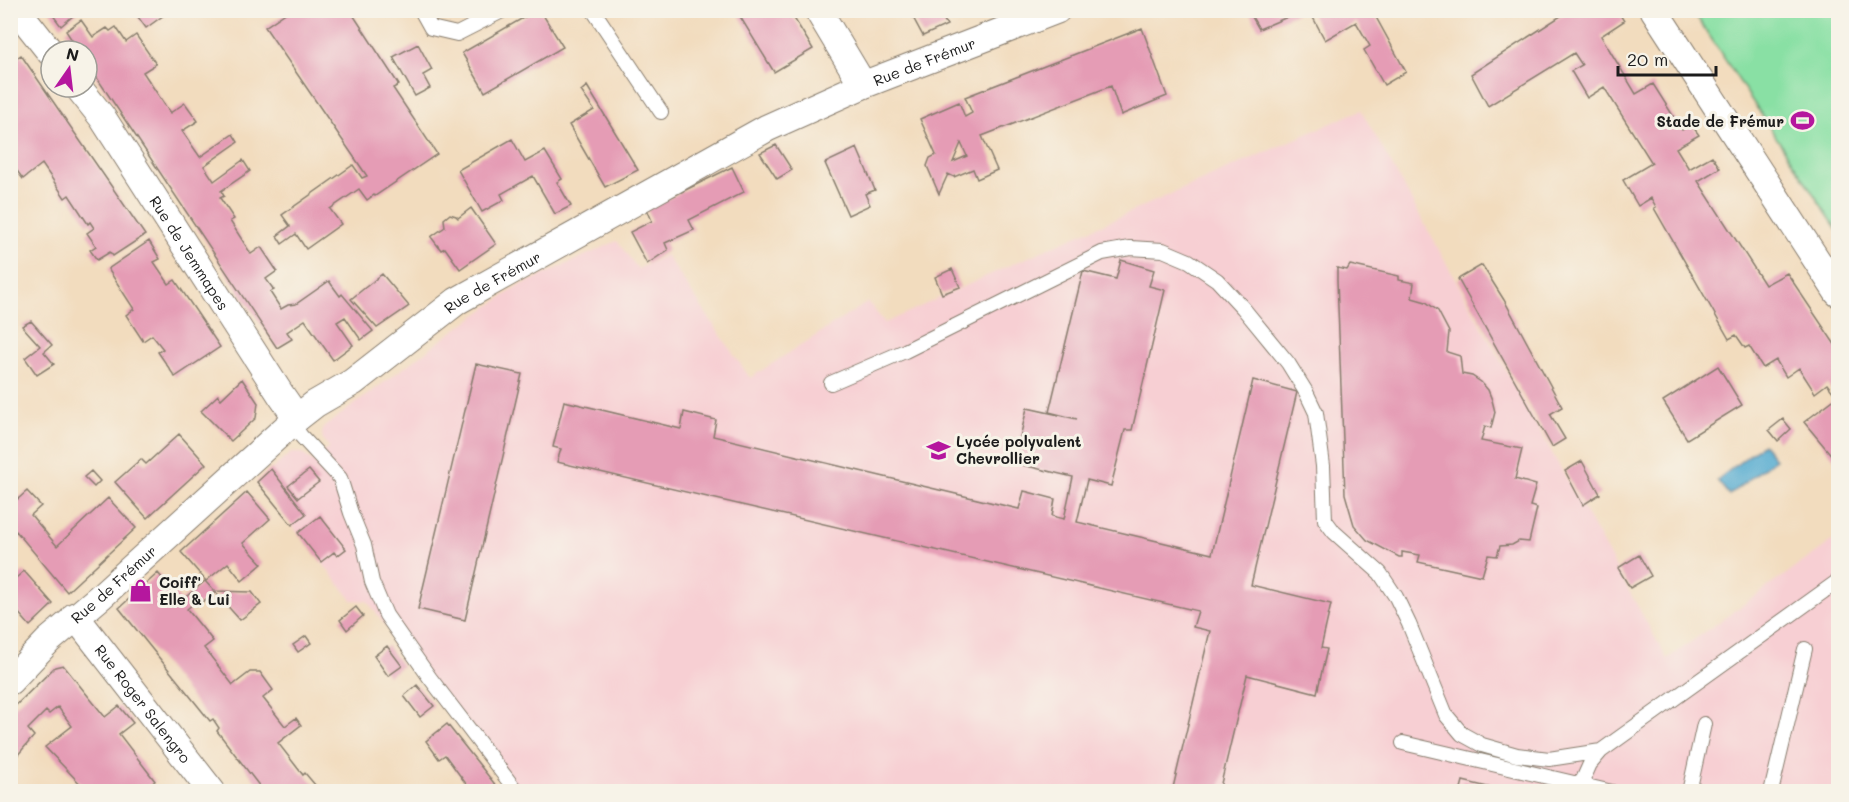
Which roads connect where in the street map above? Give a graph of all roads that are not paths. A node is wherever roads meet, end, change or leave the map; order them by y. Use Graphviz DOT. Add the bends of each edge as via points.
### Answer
graph roads {
  1 [pos="18,10"];
  2 [pos="421,10"];
  3 [pos="504,10"];
  4 [pos="593,10"];
  5 [pos="818,10"];
  6 [pos="1057,10"];
  7 [pos="1653,10"];
  8 [pos="40,39"];
  9 [pos="863,86"];
  10 [pos="88,99"];
  11 [pos="661,112"];
  12 [pos="1839,293"];
  13 [pos="831,383"];
  14 [pos="295,421"];
  15 [pos="1839,581"];
  16 [pos="75,616"];
  17 [pos="1805,649"];
  18 [pos="10,681"];
  19 [pos="1704,724"];
  20 [pos="1403,743"];
  21 [pos="1601,751"];
  22 [pos="1581,784"];
  23 [pos="212,792"];
  24 [pos="518,792"];
  25 [pos="1612,792"];
  26 [pos="1689,792"];
  27 [pos="1771,792"];
  1 -- 8 [label="street"];
  2 -- 3 [label="lane" via="431,28 457,34"];
  4 -- 11 [label="lane"];
  5 -- 9 [label="street"];
  6 -- 9 [label="street, Rue de Frémur"];
  7 -- 12 [label="street"];
  9 -- 14 [label="street, Rue de Frémur" via="767,128 457,302"];
  10 -- 14 [label="street, Rue de Jemmapes"];
  13 -- 21 [label="lane" via="905,351 1101,253 1130,248 1163,250 1189,261 1217,280 1243,308 1306,392 1316,413 1325,520 1380,573 1396,597 1446,715 1462,734 1482,745 1517,755 1549,759"];
  14 -- 16 [label="street, Rue de Frémur"];
  14 -- 24 [label="lane" via="301,436 340,478 386,615"];
  15 -- 21 [label="lane"];
  16 -- 18 [label="street, Rue de Frémur"];
  16 -- 23 [label="street, Rue Roger Salengro"];
  17 -- 27 [label="lane"];
  19 -- 26 [label="lane"];
  20 -- 22 [label="lane"];
  21 -- 22 [label="lane"];
  22 -- 25 [label="lane"];
}
